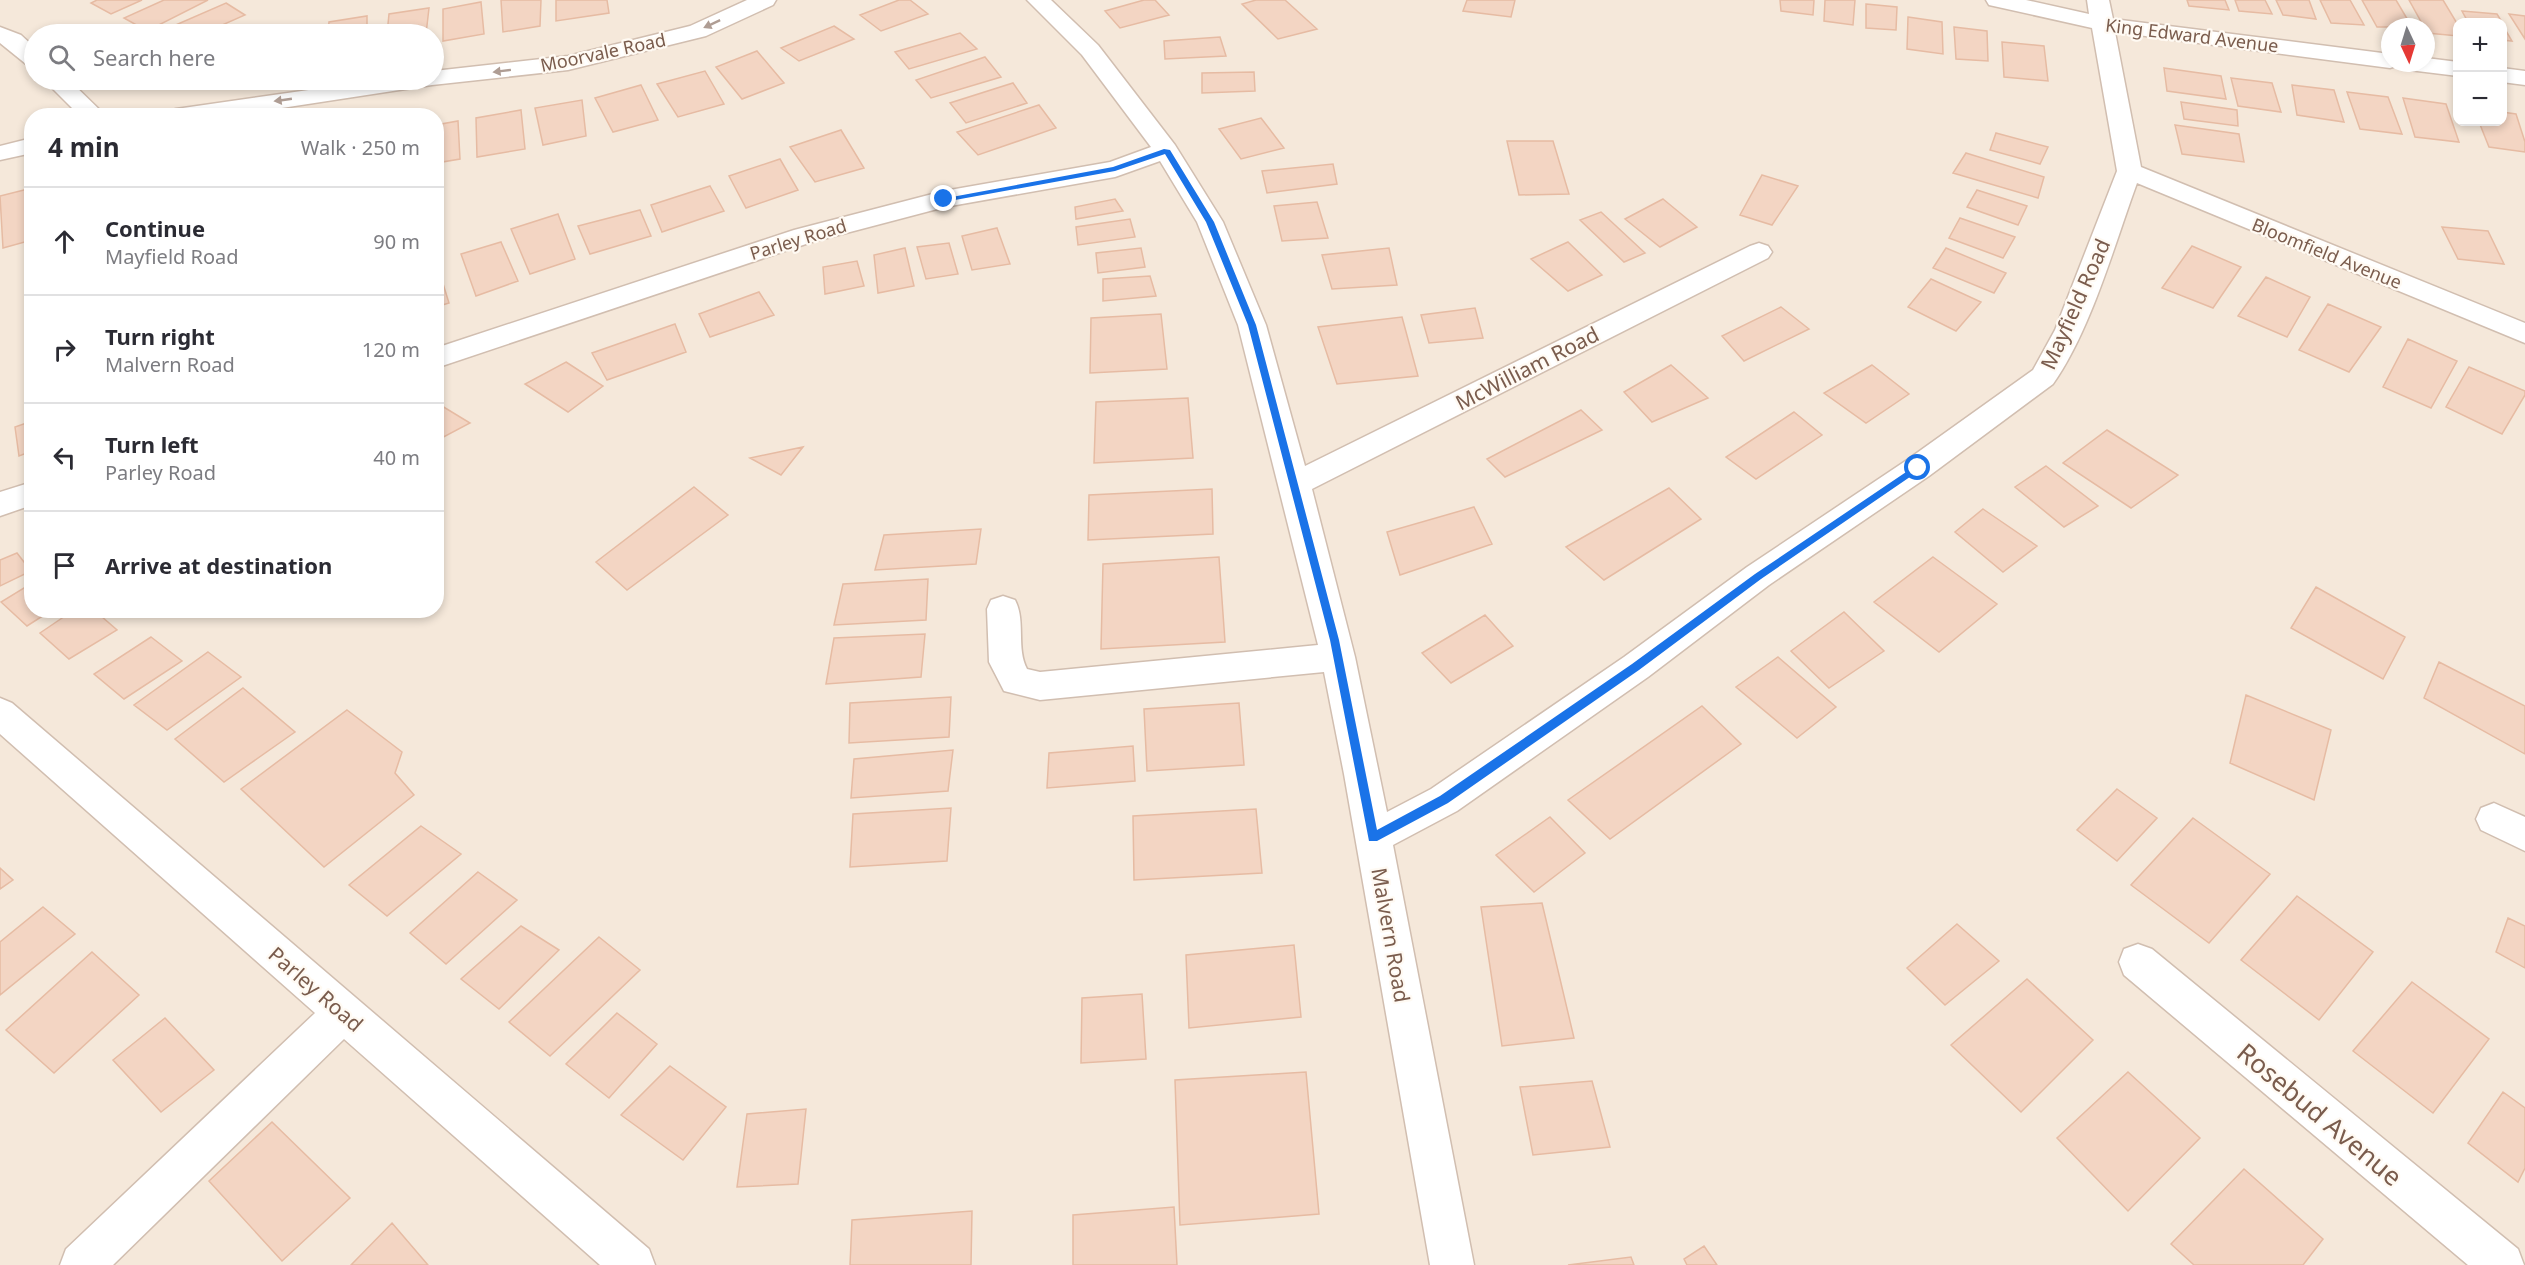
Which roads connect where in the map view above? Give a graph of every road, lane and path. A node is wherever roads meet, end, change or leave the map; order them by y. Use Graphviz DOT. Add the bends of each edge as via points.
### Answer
graph roads {
  1 [pos="765,0"];
  2 [pos="1038,0"];
  3 [pos="1997,0"];
  4 [pos="2100,12"];
  5 [pos="0,34"];
  6 [pos="24,50"];
  7 [pos="2381,59"];
  8 [pos="2435,66"];
  9 [pos="2453,68"];
  10 [pos="2507,76"];
  11 [pos="444,77"];
  12 [pos="2525,78"];
  13 [pos="67,90"];
  14 [pos="355,90"];
  15 [pos="86,108"];
  16 [pos="231,108"];
  17 [pos="24,147"];
  18 [pos="1166,150"];
  19 [pos="0,153"];
  20 [pos="2129,171"];
  21 [pos="1759,252"];
  22 [pos="2525,334"];
  23 [pos="444,355"];
  24 [pos="1295,484"];
  25 [pos="24,496"];
  26 [pos="0,504"];
  27 [pos="1003,609"];
  28 [pos="1338,657"];
  29 [pos="0,712"];
  30 [pos="1373,837"];
  31 [pos="2138,962"];
  32 [pos="344,1012"];
  33 [pos="82,1265"];
  34 [pos="633,1265"];
  35 [pos="1452,1265"];
  36 [pos="2502,1265"];
  1 -- 11 [label="street, Moorvale Road, one-way" via="698,31 568,63"];
  2 -- 18 [label="street, Malvern Road" via="1090,50"];
  3 -- 4 [label="street, King Edward Avenue"];
  4 -- 7 [label="street, King Edward Avenue"];
  4 -- 20 [label="street"];
  5 -- 6 [label="street"];
  8 -- 9 [label="street"];
  10 -- 12 [label="street"];
  13 -- 15 [label="street"];
  14 -- 16 [label="street, one-way"];
  17 -- 19 [label="street"];
  18 -- 23 [label="street, Parley Road" via="1115,169 944,199 803,236"];
  18 -- 24 [label="street, Malvern Road" via="1210,222 1252,325"];
  20 -- 22 [label="street, Bloomfield Avenue"];
  20 -- 30 [label="street, Mayfield Road" via="2068,330 2043,377 1444,800"];
  21 -- 24 [label="street, McWilliam Road"];
  24 -- 28 [label="street, Malvern Road"];
  25 -- 26 [label="street"];
  27 -- 28 [label="street" via="1006,662 1016,681 1040,686"];
  28 -- 30 [label="street, Malvern Road"];
  29 -- 32 [label="street, Parley Road"];
  30 -- 35 [label="street, Malvern Road"];
  31 -- 36 [label="street, Rosebud Avenue"];
  32 -- 33 [label="street"];
  32 -- 34 [label="street, Parley Road"];
}
